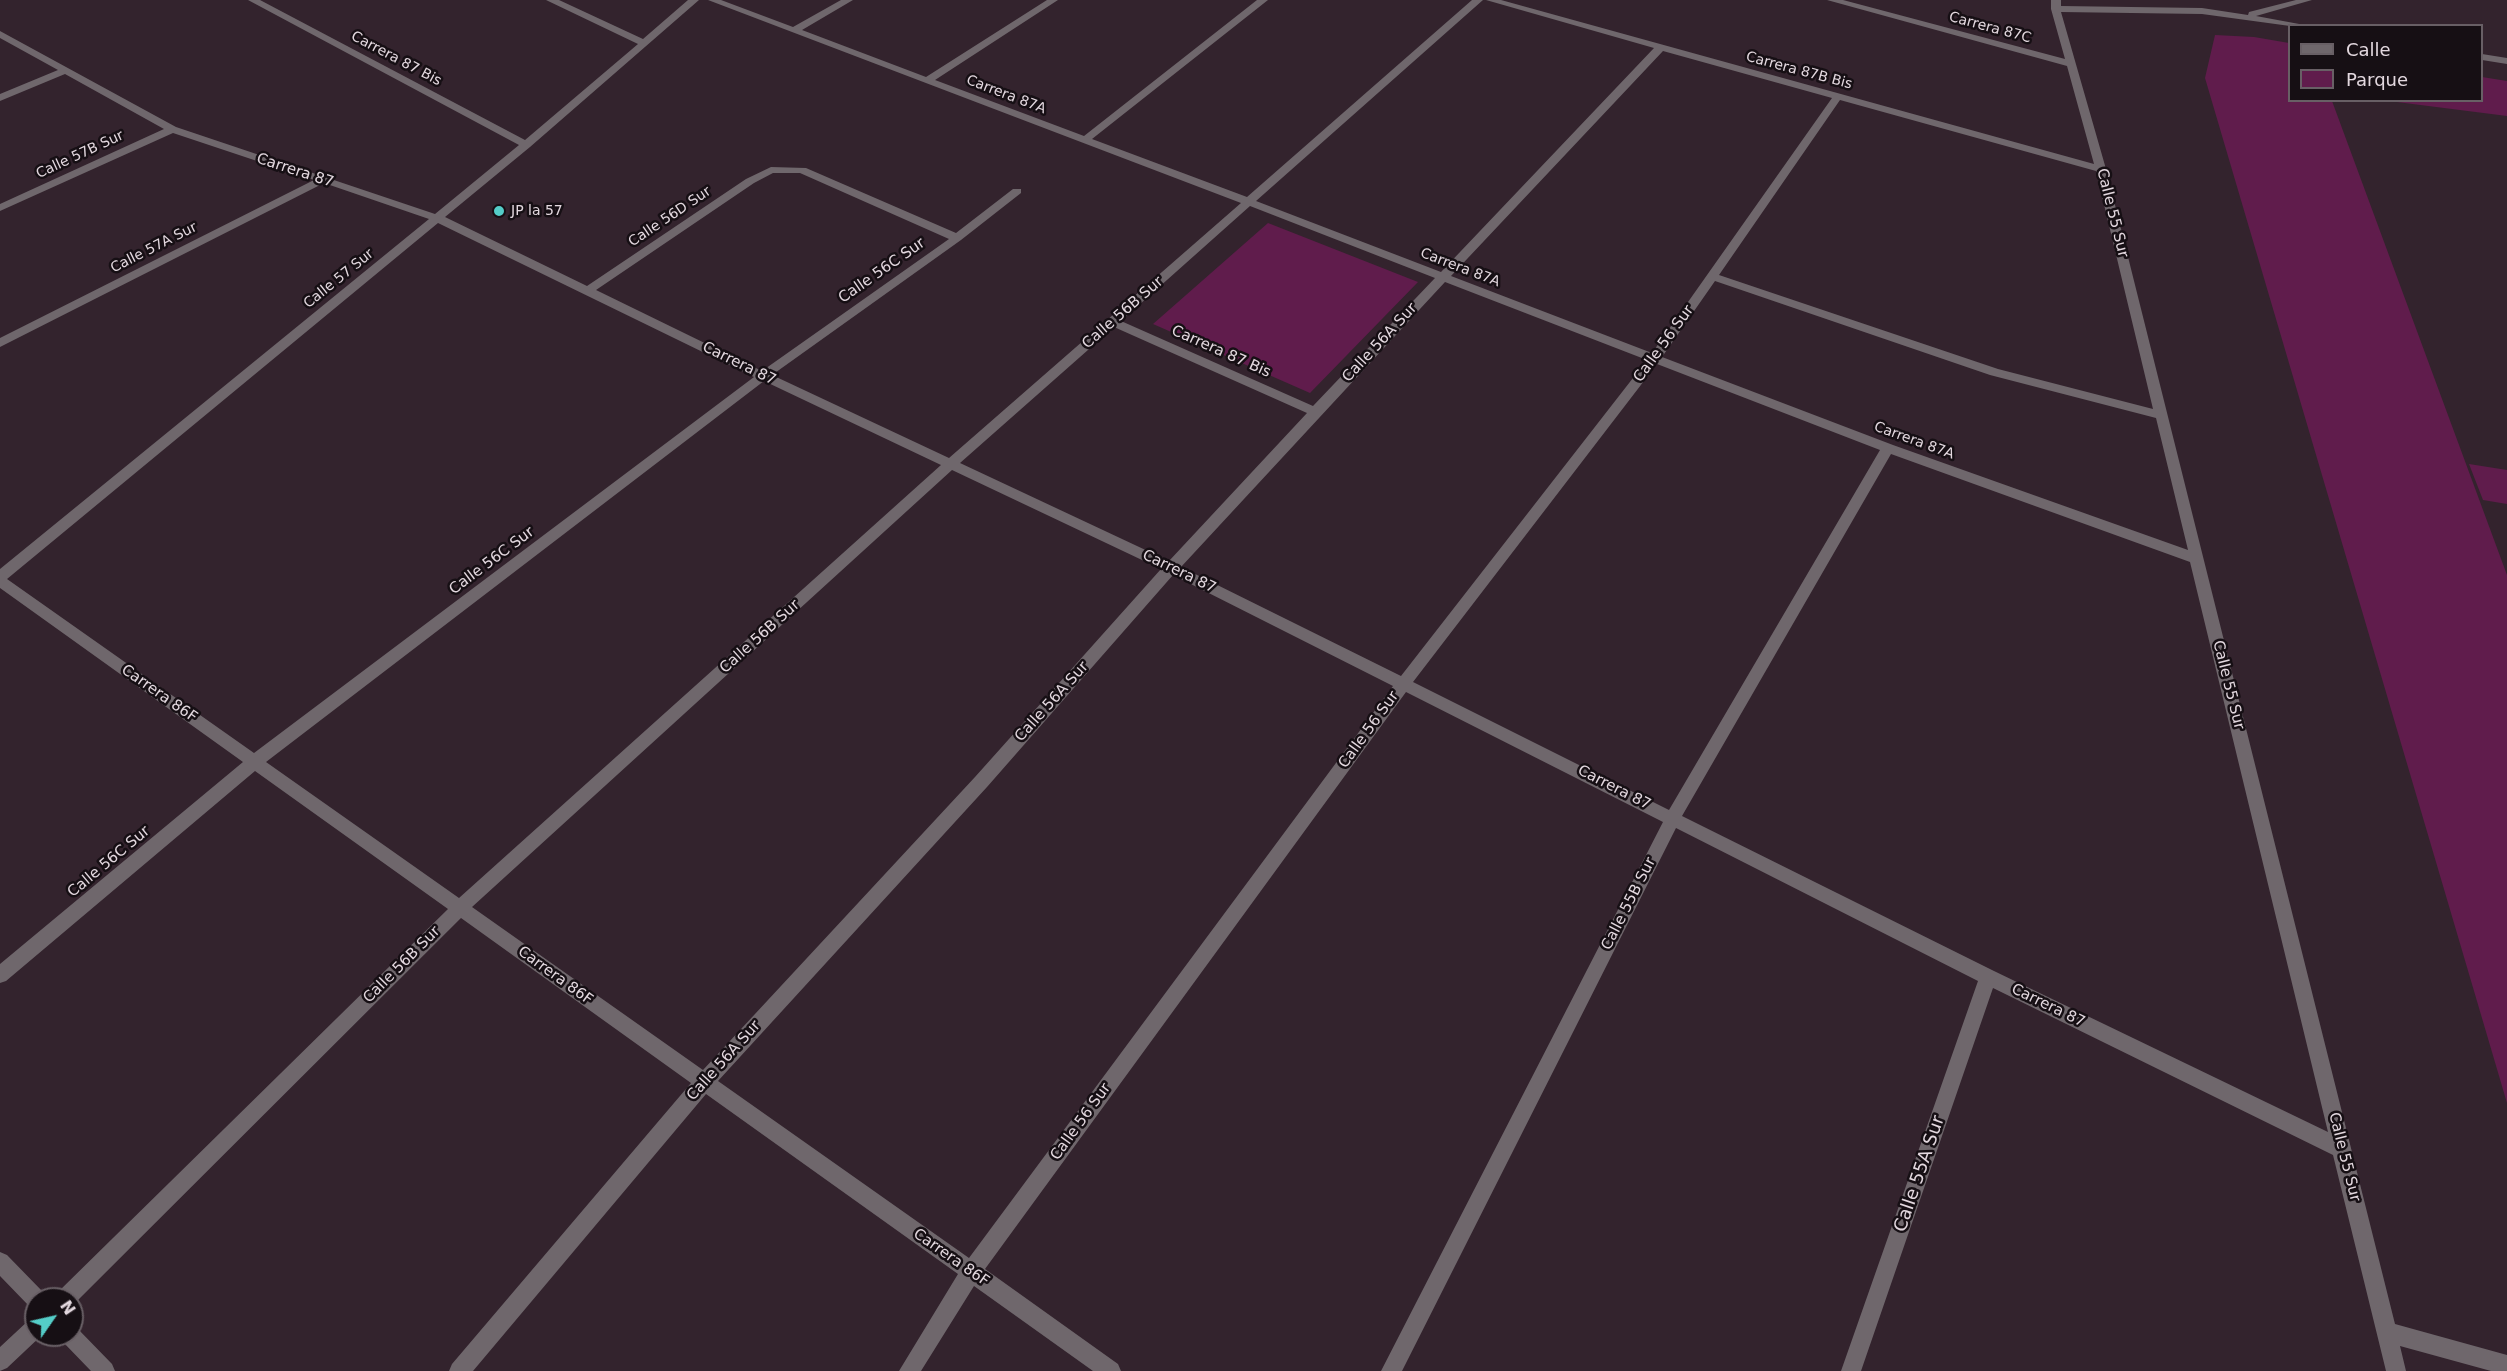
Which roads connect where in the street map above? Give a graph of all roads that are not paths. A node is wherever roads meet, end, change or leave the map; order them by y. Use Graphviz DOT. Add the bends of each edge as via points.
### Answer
graph roads {
  1 [pos="253,0"];
  2 [pos="551,0"];
  3 [pos="694,0"];
  4 [pos="713,0"];
  5 [pos="848,0"];
  6 [pos="1053,0"];
  7 [pos="1263,0"];
  8 [pos="1478,0"];
  9 [pos="1491,0"];
  10 [pos="1832,0"];
  11 [pos="2161,0"];
  12 [pos="2307,0"];
  13 [pos="2056,5"];
  14 [pos="2153,8"];
  15 [pos="2248,15"];
  16 [pos="2295,24"];
  17 [pos="795,30"];
  18 [pos="0,34"];
  19 [pos="644,44"];
  20 [pos="1661,47"];
  21 [pos="2483,57"];
  22 [pos="2507,61"];
  23 [pos="2071,64"];
  24 [pos="64,71"];
  25 [pos="927,81"];
  26 [pos="1838,96"];
  27 [pos="0,98"];
  28 [pos="172,129"];
  29 [pos="1084,141"];
  30 [pos="526,145"];
  31 [pos="2101,169"];
  32 [pos="322,180"];
  33 [pos="1017,191"];
  34 [pos="1249,202"];
  35 [pos="0,208"];
  36 [pos="437,218"];
  37 [pos="957,238"];
  38 [pos="1712,276"];
  39 [pos="1443,278"];
  40 [pos="587,291"];
  41 [pos="1113,322"];
  42 [pos="0,344"];
  43 [pos="1655,358"];
  44 [pos="763,376"];
  45 [pos="1315,412"];
  46 [pos="2162,415"];
  47 [pos="1888,448"];
  48 [pos="952,464"];
  49 [pos="2197,559"];
  50 [pos="1171,568"];
  51 [pos="0,579"];
  52 [pos="1404,683"];
  53 [pos="254,762"];
  54 [pos="1673,818"];
  55 [pos="460,908"];
  56 [pos="0,975"];
  57 [pos="1988,977"];
  58 [pos="704,1082"];
  59 [pos="2342,1149"];
  60 [pos="0,1262"];
  61 [pos="971,1272"];
  62 [pos="24,1287"];
  63 [pos="77,1287"];
  64 [pos="2386,1332"];
  65 [pos="24,1338"];
  66 [pos="82,1347"];
  67 [pos="0,1361"];
  68 [pos="2507,1365"];
  69 [pos="105,1371"];
  70 [pos="459,1371"];
  71 [pos="909,1371"];
  72 [pos="1111,1371"];
  73 [pos="1391,1371"];
  74 [pos="1851,1371"];
  75 [pos="2396,1371"];
  1 -- 30 [label="street, Carrera 87 Bis"];
  2 -- 19 [label="street"];
  3 -- 19 [label="street, Calle 57 Sur"];
  4 -- 17 [label="street, Carrera 87A"];
  5 -- 17 [label="street"];
  6 -- 25 [label="street"];
  7 -- 29 [label="street"];
  8 -- 34 [label="street, Calle 56B Sur"];
  9 -- 20 [label="street, Carrera 87B Bis"];
  10 -- 23 [label="street, Carrera 87C"];
  11 -- 14 [label="street"];
  12 -- 15 [label="street"];
  13 -- 14 [label="street"];
  13 -- 23 [label="street, Calle 55 Sur"];
  14 -- 15 [label="street"];
  15 -- 16 [label="street"];
  17 -- 25 [label="street, Carrera 87A"];
  18 -- 24 [label="street, Carrera 87"];
  19 -- 30 [label="street, Calle 57 Sur"];
  20 -- 26 [label="street, Carrera 87B Bis"];
  20 -- 39 [label="street, Calle 56A Sur"];
  21 -- 22 [label="street"];
  23 -- 31 [label="street, Calle 55 Sur"];
  24 -- 27 [label="street"];
  24 -- 28 [label="street, Carrera 87"];
  25 -- 29 [label="street, Carrera 87A"];
  26 -- 31 [label="street, Carrera 87B Bis"];
  26 -- 38 [label="street, Calle 56 Sur"];
  28 -- 32 [label="street, Carrera 87"];
  28 -- 35 [label="street, Calle 57B Sur"];
  29 -- 34 [label="street, Carrera 87A"];
  30 -- 36 [label="street, Calle 57 Sur"];
  31 -- 46 [label="street, Calle 55 Sur"];
  32 -- 36 [label="street, Carrera 87"];
  32 -- 42 [label="street, Calle 57A Sur"];
  33 -- 37 [label="street, Calle 56C Sur"];
  34 -- 39 [label="street, Carrera 87A"];
  34 -- 41 [label="street, Calle 56B Sur"];
  36 -- 40 [label="street, Carrera 87"];
  36 -- 51 [label="street, Calle 57 Sur"];
  37 -- 40 [label="street, Calle 56D Sur" via="802,170 771,170"];
  37 -- 44 [label="street, Calle 56C Sur"];
  38 -- 43 [label="street, Calle 56 Sur"];
  38 -- 46 [label="street" via="1994,372"];
  39 -- 43 [label="street, Carrera 87A"];
  39 -- 45 [label="street, Calle 56A Sur"];
  40 -- 44 [label="street, Carrera 87"];
  41 -- 45 [label="street, Carrera 87 Bis"];
  41 -- 48 [label="street, Calle 56B Sur"];
  43 -- 47 [label="street, Carrera 87A"];
  43 -- 52 [label="street, Calle 56 Sur"];
  44 -- 48 [label="street, Carrera 87"];
  44 -- 53 [label="street, Calle 56C Sur"];
  45 -- 50 [label="street, Calle 56A Sur"];
  46 -- 49 [label="street, Calle 55 Sur"];
  47 -- 49 [label="street, Carrera 87A"];
  47 -- 54 [label="street, Calle 55B Sur"];
  48 -- 50 [label="street, Carrera 87"];
  48 -- 55 [label="street, Calle 56B Sur"];
  49 -- 59 [label="street, Calle 55 Sur"];
  50 -- 52 [label="street, Carrera 87"];
  50 -- 58 [label="street, Calle 56A Sur" via="981,782"];
  51 -- 53 [label="street, Carrera 86F"];
  52 -- 54 [label="street, Carrera 87"];
  52 -- 61 [label="street, Calle 56 Sur"];
  53 -- 55 [label="street, Carrera 86F"];
  53 -- 56 [label="street, Calle 56C Sur"];
  54 -- 57 [label="street, Carrera 87"];
  54 -- 73 [label="street, Calle 55B Sur"];
  55 -- 58 [label="street, Carrera 86F"];
  55 -- 63 [label="street, Calle 56B Sur"];
  57 -- 59 [label="street, Carrera 87"];
  57 -- 74 [label="street, Calle 55A Sur"];
  58 -- 61 [label="street, Carrera 86F"];
  58 -- 70 [label="street, Calle 56A Sur"];
  59 -- 64 [label="street, Calle 55 Sur"];
  60 -- 62 [label="street"];
  61 -- 71 [label="street, Calle 56 Sur"];
  61 -- 72 [label="street, Carrera 86F"];
  64 -- 68 [label="street"];
  64 -- 75 [label="street, Calle 55 Sur"];
  65 -- 67 [label="street"];
  66 -- 69 [label="street"];
}
